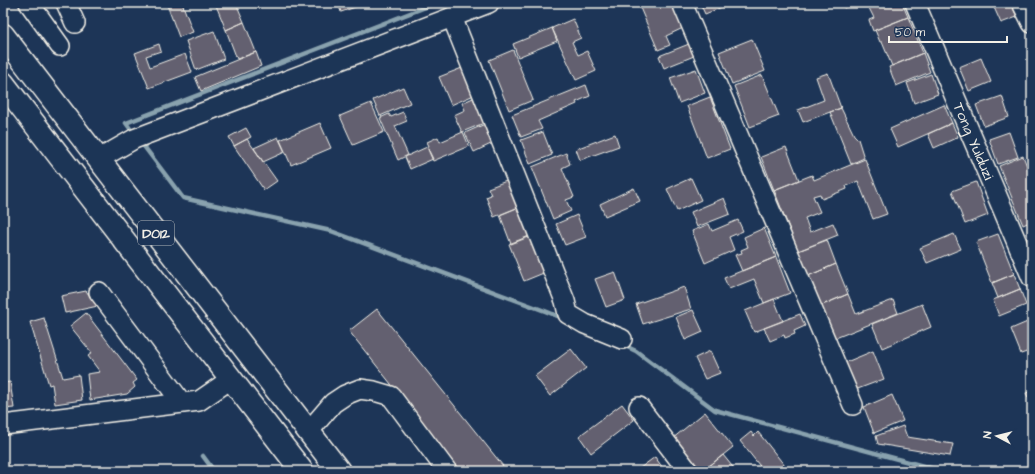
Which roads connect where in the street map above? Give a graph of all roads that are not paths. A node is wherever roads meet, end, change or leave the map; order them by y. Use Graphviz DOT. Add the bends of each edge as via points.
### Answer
graph roads {
  1 [pos="29,3"];
  2 [pos="66,3"];
  3 [pos="489,3"];
  4 [pos="682,3"];
  5 [pos="915,3"];
  6 [pos="1022,3"];
  7 [pos="452,17"];
  8 [pos="75,23"];
  9 [pos="1032,23"];
  10 [pos="3,35"];
  11 [pos="60,46"];
  12 [pos="3,83"];
  13 [pos="99,159"];
  14 [pos="1032,278"];
  15 [pos="99,292"];
  16 [pos="622,339"];
  17 [pos="231,380"];
  18 [pos="182,403"];
  19 [pos="853,405"];
  20 [pos="639,407"];
  21 [pos="3,425"];
  22 [pos="309,431"];
  23 [pos="284,448"];
  24 [pos="302,471"];
  25 [pos="339,471"];
  26 [pos="447,471"];
  27 [pos="688,471"];
  1 -- 11 [label="street"];
  2 -- 8 [label="street"];
  3 -- 7 [label="street"];
  4 -- 19 [label="street"];
  5 -- 14 [label="street, Tong Yulduzi"];
  6 -- 9 [label="street"];
  7 -- 13 [label="street" via="139,137"];
  7 -- 16 [label="street" via="568,314"];
  10 -- 13 [label="highway, D012"];
  12 -- 17 [label="highway, D012"];
  13 -- 22 [label="highway, D012"];
  15 -- 18 [label="street"];
  17 -- 18 [label="street" via="199,401"];
  17 -- 23 [label="highway, D012"];
  18 -- 21 [label="street"];
  20 -- 27 [label="street"];
  22 -- 23 [label="highway" via="308,442 303,450 295,452"];
  22 -- 25 [label="highway, D012"];
  22 -- 26 [label="street" via="333,403 345,395 360,390 374,391 391,396"];
  23 -- 24 [label="highway, D012"];
}
